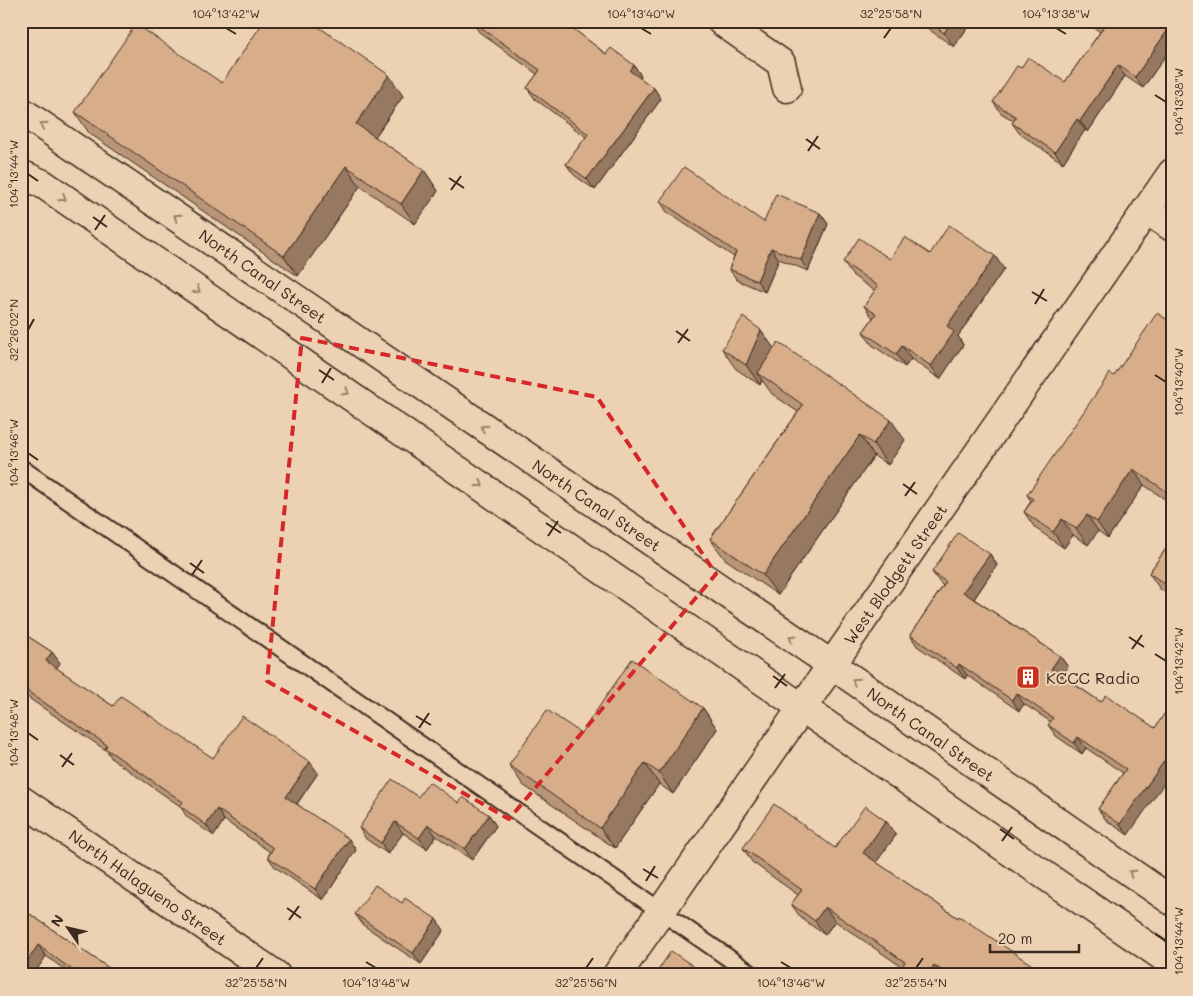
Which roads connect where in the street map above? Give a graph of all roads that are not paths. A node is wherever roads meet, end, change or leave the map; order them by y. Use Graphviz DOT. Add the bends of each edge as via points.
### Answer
graph roads {
  1 [pos="721,21"];
  2 [pos="786,88"];
  3 [pos="21,112"];
  4 [pos="1172,173"];
  5 [pos="21,174"];
  6 [pos="1146,210"];
  7 [pos="1172,227"];
  8 [pos="21,468"];
  9 [pos="832,665"];
  10 [pos="804,707"];
  11 [pos="21,800"];
  12 [pos="1172,901"];
  13 [pos="661,912"];
  14 [pos="1172,963"];
  15 [pos="276,975"];
  16 [pos="617,975"];
  17 [pos="753,975"];
  1 -- 2 [label="main road" via="782,63"];
  9 -- 3 [label="main road, North Canal Street, one-way"];
  4 -- 6 [label="main road, West Blodgett Street"];
  5 -- 10 [label="main road, one-way" via="43,184"];
  6 -- 7 [label="main road"];
  6 -- 9 [label="main road, West Blodgett Street"];
  8 -- 13 [label="lane"];
  9 -- 10 [label="main road, West Blodgett Street"];
  12 -- 9 [label="main road, North Canal Street, one-way"];
  10 -- 13 [label="main road, West Blodgett Street"];
  10 -- 14 [label="main road"];
  11 -- 15 [label="main road, North Halagueno Street"];
  13 -- 16 [label="main road, West Blodgett Street"];
  13 -- 17 [label="lane"];
}
